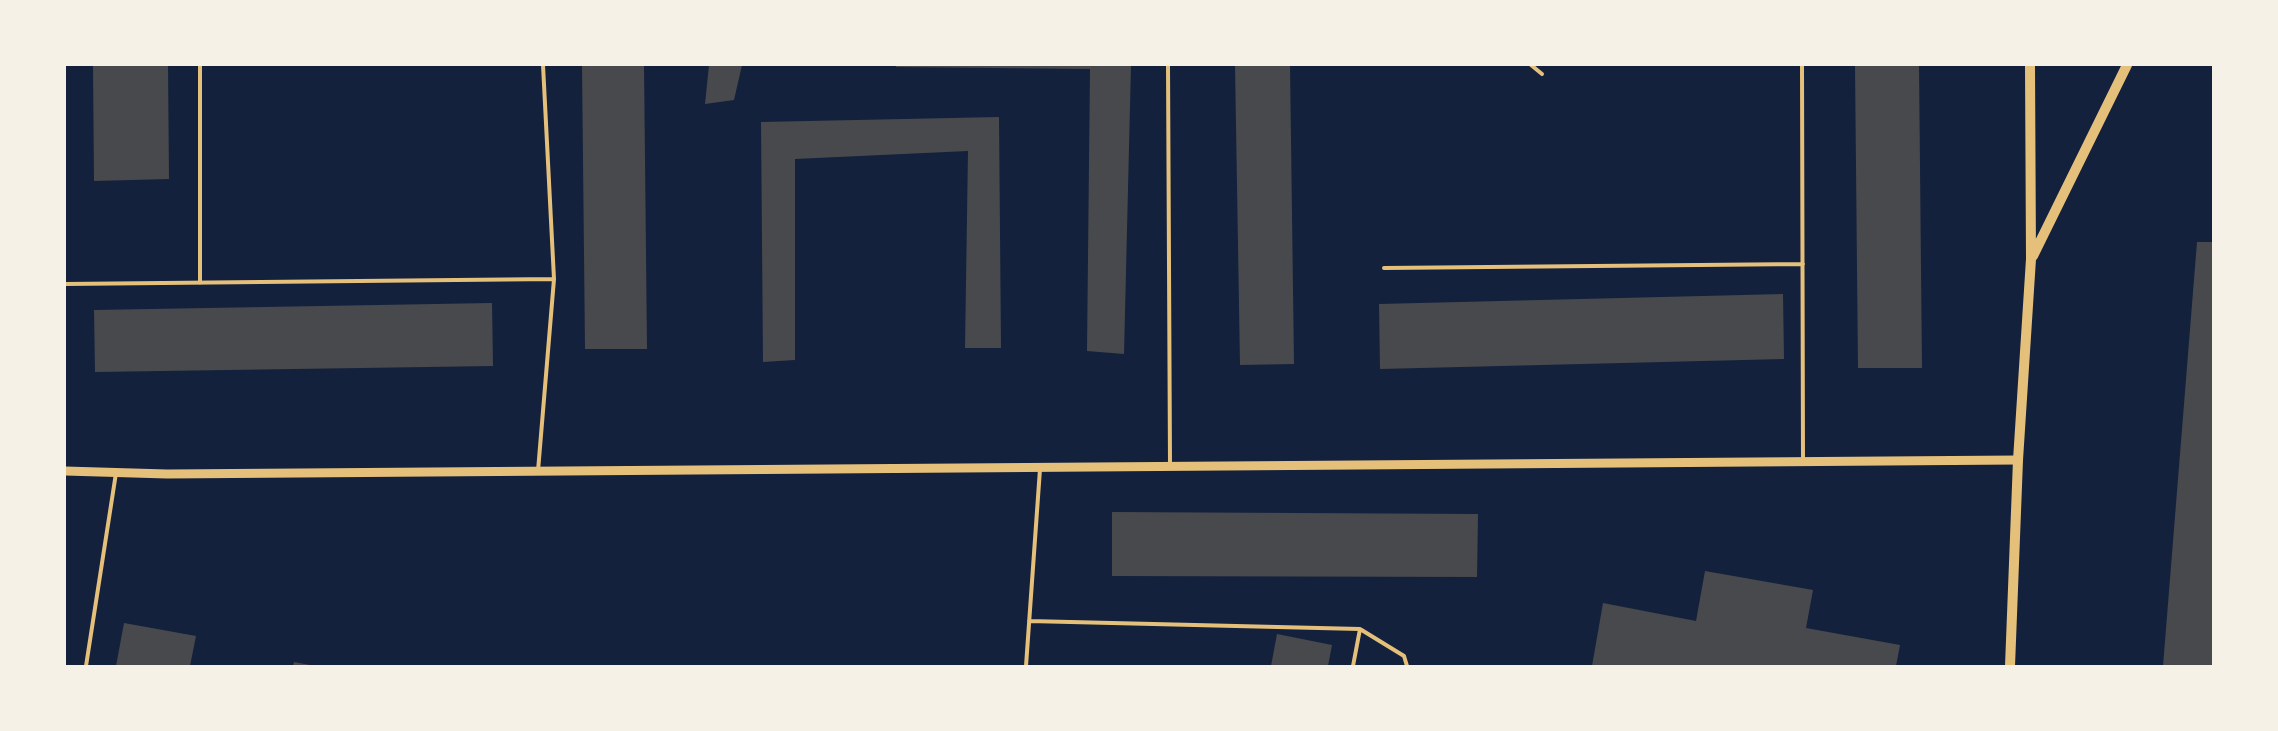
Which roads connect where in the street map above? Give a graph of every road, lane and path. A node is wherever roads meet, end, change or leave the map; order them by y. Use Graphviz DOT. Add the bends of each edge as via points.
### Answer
graph roads {
  1 [pos="200,65"];
  2 [pos="543,65"];
  3 [pos="1168,65"];
  4 [pos="1531,65"];
  5 [pos="1802,65"];
  6 [pos="2030,65"];
  7 [pos="2126,65"];
  8 [pos="1542,74"];
  9 [pos="2032,259"];
  10 [pos="1803,264"];
  11 [pos="1384,268"];
  12 [pos="554,279"];
  13 [pos="200,283"];
  14 [pos="65,284"];
  15 [pos="2018,460"];
  16 [pos="1802,461"];
  17 [pos="1041,466"];
  18 [pos="1170,466"];
  19 [pos="65,471"];
  20 [pos="538,471"];
  21 [pos="116,472"];
  22 [pos="1029,621"];
  23 [pos="1360,629"];
  24 [pos="86,666"];
  25 [pos="1026,666"];
  26 [pos="1353,666"];
  27 [pos="1407,666"];
  28 [pos="2010,666"];
  1 -- 13 [label="lane"];
  2 -- 12 [label="lane"];
  3 -- 18 [label="lane"];
  4 -- 8 [label="lane"];
  5 -- 10 [label="lane"];
  6 -- 9 [label="main road"];
  7 -- 9 [label="main road"];
  9 -- 15 [label="main road"];
  10 -- 11 [label="lane"];
  10 -- 16 [label="lane"];
  12 -- 13 [label="lane"];
  12 -- 20 [label="lane"];
  13 -- 14 [label="lane"];
  15 -- 16 [label="street"];
  15 -- 28 [label="main road"];
  16 -- 18 [label="street"];
  17 -- 18 [label="street"];
  17 -- 20 [label="street"];
  17 -- 22 [label="lane"];
  19 -- 21 [label="street"];
  20 -- 21 [label="street"];
  21 -- 24 [label="lane"];
  22 -- 23 [label="lane"];
  22 -- 25 [label="lane"];
  23 -- 26 [label="lane"];
  23 -- 27 [label="lane" via="1404,656"];
}
